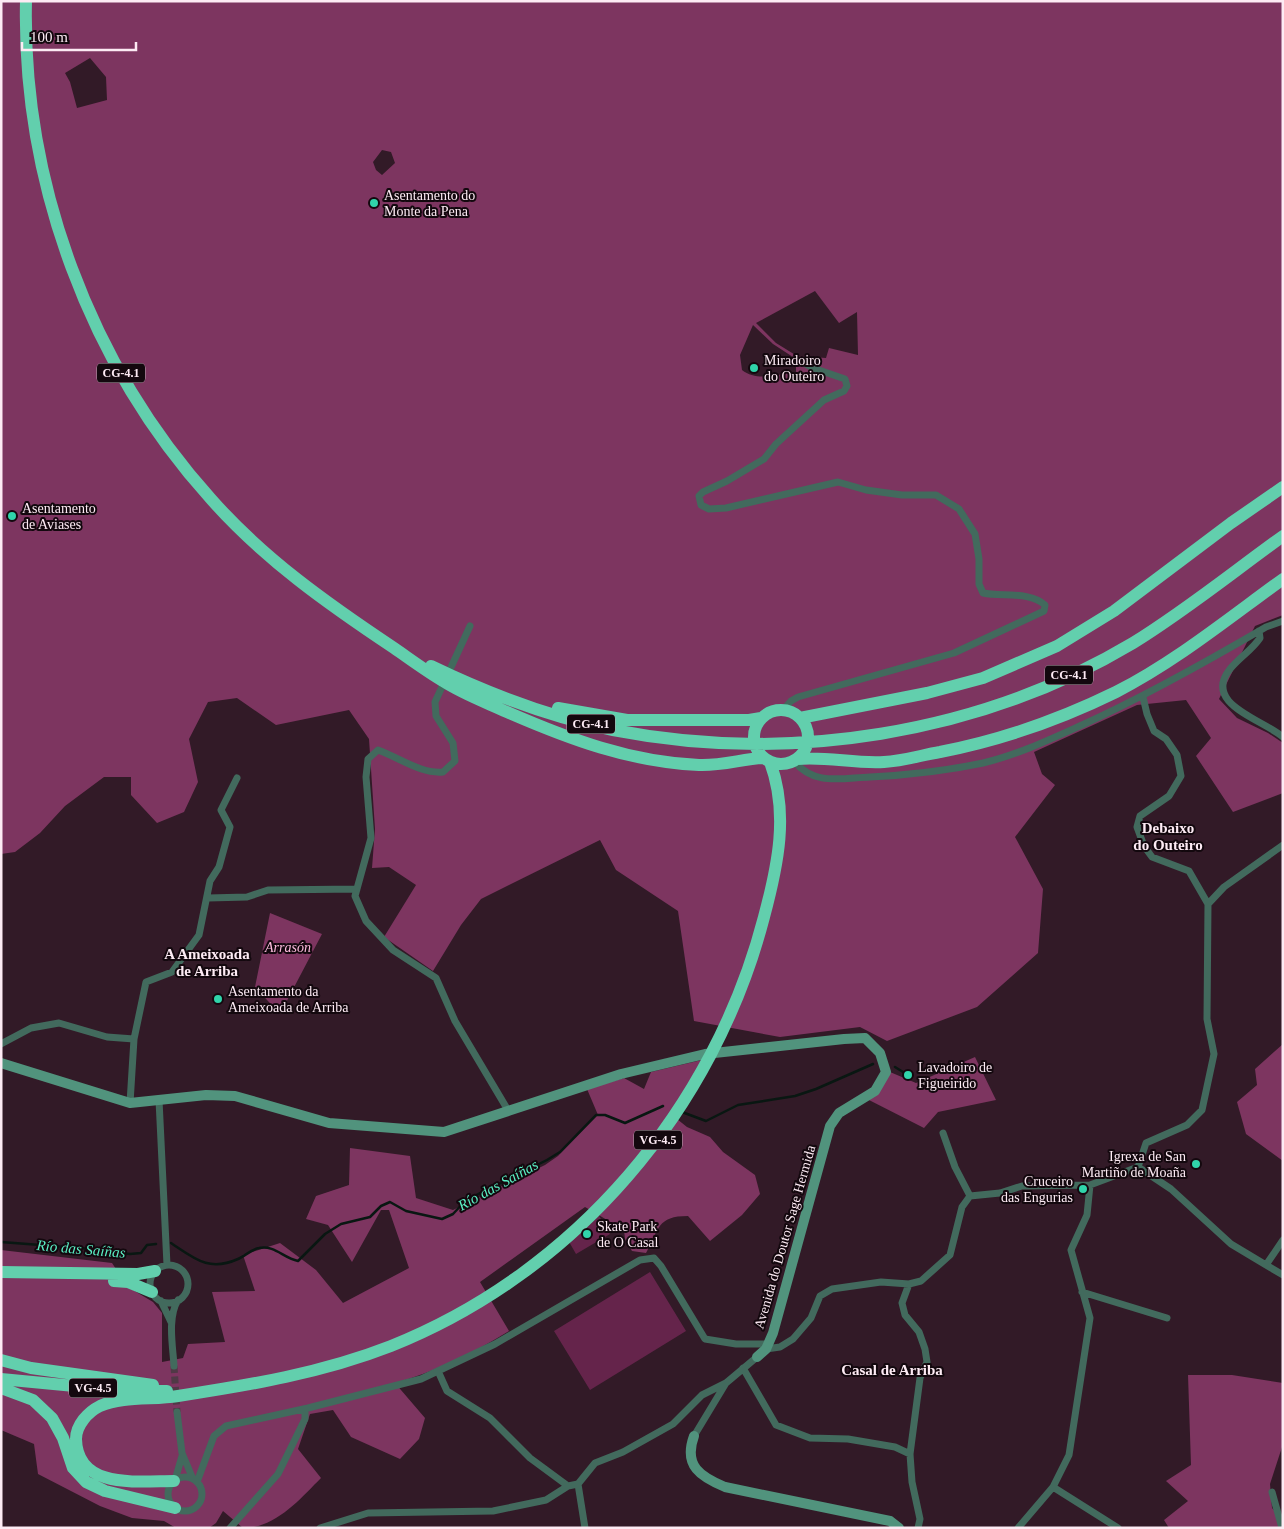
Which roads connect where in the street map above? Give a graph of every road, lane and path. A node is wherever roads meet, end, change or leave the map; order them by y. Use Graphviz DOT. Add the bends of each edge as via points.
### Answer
graph roads {
  1 [pos="26,1"];
  2 [pos="796,359"];
  3 [pos="1283,487"];
  4 [pos="1283,536"];
  5 [pos="1283,579"];
  6 [pos="1283,622"];
  7 [pos="470,626"];
  8 [pos="1259,631"];
  9 [pos="390,646"];
  10 [pos="451,675"];
  11 [pos="1144,697"];
  12 [pos="783,710"];
  13 [pos="761,718"];
  14 [pos="800,718"];
  15 [pos="1283,737"];
  16 [pos="767,760"];
  17 [pos="792,761"];
  18 [pos="237,778"];
  19 [pos="780,794"];
  20 [pos="1283,845"];
  21 [pos="357,889"];
  22 [pos="208,898"];
  23 [pos="1208,904"];
  24 [pos="134,1039"];
  25 [pos="1,1044"];
  26 [pos="1,1063"];
  27 [pos="159,1100"];
  28 [pos="130,1103"];
  29 [pos="508,1112"];
  30 [pos="943,1133"];
  31 [pos="1138,1167"];
  32 [pos="1090,1185"];
  33 [pos="970,1196"];
  34 [pos="1283,1240"];
  35 [pos="167,1265"];
  36 [pos="1266,1265"];
  37 [pos="155,1271"];
  38 [pos="1,1272"];
  39 [pos="1283,1275"];
  40 [pos="1,1279"];
  41 [pos="909,1284"];
  42 [pos="1082,1292"];
  43 [pos="156,1296"];
  44 [pos="178,1300"];
  45 [pos="1167,1318"];
  46 [pos="172,1328"];
  47 [pos="767,1346"];
  48 [pos="757,1357"];
  49 [pos="1,1360"];
  50 [pos="174,1366"];
  51 [pos="743,1368"];
  52 [pos="438,1371"];
  53 [pos="1,1379"];
  54 [pos="726,1383"];
  55 [pos="1,1388"];
  56 [pos="222,1389"];
  57 [pos="185,1391"];
  58 [pos="305,1409"];
  59 [pos="177,1412"];
  60 [pos="694,1436"];
  61 [pos="182,1453"];
  62 [pos="910,1454"];
  63 [pos="175,1481"];
  64 [pos="195,1481"];
  65 [pos="578,1484"];
  66 [pos="568,1486"];
  67 [pos="1052,1488"];
  68 [pos="1272,1492"];
  69 [pos="175,1508"];
  70 [pos="230,1528"];
  71 [pos="320,1528"];
  72 [pos="585,1528"];
  73 [pos="899,1528"];
  74 [pos="918,1528"];
  75 [pos="1018,1528"];
  76 [pos="1118,1528"];
  77 [pos="1282,1528"];
  1 -- 9 [label="highway, CG-4.1" via="29,94 41,164 60,238 92,317 128,387 173,454 211,500 264,552 326,603"];
  2 -- 12 [label="street" via="845,379 848,386 824,400 764,459 703,492 699,496 701,505 709,509 726,508 838,482 893,494 936,495 959,509 974,534 979,584 983,593 1012,595 1045,605 1044,611 954,653 798,697"];
  3 -- 14 [label="highway" via="1114,611 1057,646 983,678 928,693"];
  4 -- 10 [label="highway, CG-4.1" via="1132,643 1054,682 1007,701 893,732 824,741 739,744 678,740 611,730 542,712"];
  5 -- 17 [label="highway" via="1165,662 1117,691 1052,720 987,743 885,762 821,757"];
  6 -- 8 [label="street"];
  7 -- 21 [label="street" via="435,702 436,716 453,743 455,761 443,772 429,774 378,750 368,759 366,777 371,838"];
  8 -- 11 [label="street"];
  8 -- 15 [label="street" via="1260,638 1222,683 1223,696"];
  9 -- 10 [label="highway, CG-4.1"];
  9 -- 16 [label="highway" via="444,682 567,738 633,757 699,765"];
  10 -- 13 [label="highway" via="558,708 627,720"];
  11 -- 17 [label="street" via="1047,741 985,762 925,774 819,778 803,772"];
  11 -- 23 [label="street" via="1154,731 1166,739 1177,755 1181,776 1169,796 1140,816 1137,827 1152,858 1189,871"];
  12 -- 13 [label="highway"];
  12 -- 14 [label="highway"];
  13 -- 16 [label="highway" via="754,738 758,752"];
  14 -- 17 [label="highway" via="808,734 803,752"];
  16 -- 17 [label="highway"];
  16 -- 19 [label="highway"];
  17 -- 19 [label="highway"];
  18 -- 22 [label="street" via="221,810 230,826 219,867 210,882"];
  19 -- 56 [label="highway, VG-4.5" via="781,833 769,900 743,988 692,1090 664,1132 612,1195 553,1251 458,1315 351,1361"];
  20 -- 23 [label="street" via="1224,887"];
  21 -- 22 [label="street" via="268,890 247,897"];
  21 -- 29 [label="street" via="355,896 366,921 393,950 436,978 455,1021"];
  22 -- 24 [label="street" via="199,935 178,965 172,972 146,982"];
  23 -- 31 [label="street" via="1207,1019 1214,1054 1209,1089 1203,1111 1187,1125 1146,1143"];
  24 -- 25 [label="street" via="107,1037 59,1023 31,1028"];
  24 -- 28 [label="street"];
  26 -- 28 [label="street"];
  27 -- 28 [label="street"];
  27 -- 29 [label="street" via="206,1095 235,1096 329,1123 444,1132"];
  27 -- 35 [label="street"];
  29 -- 47 [label="street, Avenida do Doutor Sage Hermida" via="621,1074 705,1054 865,1038 880,1053 886,1072 875,1091 839,1113 830,1126"];
  30 -- 33 [label="street" via="954,1167"];
  31 -- 32 [label="street"];
  31 -- 36 [label="street" via="1171,1189 1231,1244"];
  32 -- 33 [label="street" via="1022,1186 1000,1193"];
  32 -- 42 [label="street" via="1087,1215 1071,1250"];
  33 -- 41 [label="street" via="962,1206 950,1255 921,1282"];
  34 -- 36 [label="street"];
  35 -- 37 [label="street"];
  35 -- 44 [label="street" via="179,1268 187,1278 186,1291"];
  36 -- 39 [label="street"];
  37 -- 38 [label="highway" via="138,1274"];
  37 -- 43 [label="street" via="150,1281"];
  40 -- 43 [label="highway" via="120,1281 137,1284"];
  41 -- 47 [label="street" via="881,1282 832,1289 820,1296 811,1318 793,1339 780,1347"];
  41 -- 62 [label="street" via="902,1303 905,1315 919,1332 927,1362 920,1378"];
  42 -- 45 [label="street"];
  42 -- 67 [label="street" via="1090,1318 1075,1418 1069,1455"];
  43 -- 44 [label="street" via="169,1302"];
  43 -- 46 [label="street" via="165,1307"];
  44 -- 46 [label="street"];
  46 -- 50 [label="street"];
  47 -- 48 [label="street, Avenida do Doutor Sage Hermida"];
  47 -- 52 [label="street" via="706,1340 654,1258 640,1260 495,1344"];
  48 -- 51 [label="street, Avenida do Doutor Sage Hermida"];
  49 -- 57 [label="highway" via="31,1368"];
  51 -- 54 [label="street, Avenida do Doutor Sage Hermida"];
  51 -- 62 [label="street" via="776,1425 810,1438 848,1439 895,1447"];
  52 -- 58 [label="street" via="421,1379"];
  52 -- 66 [label="street" via="447,1391 490,1418 530,1458"];
  53 -- 57 [label="highway, VG-4.5" via="127,1392"];
  54 -- 60 [label="street, Avenida do Doutor Sage Hermida"];
  54 -- 65 [label="street" via="702,1395 673,1424 623,1452 595,1463"];
  55 -- 69 [label="highway" via="33,1400 52,1418 73,1468 86,1482 96,1488"];
  56 -- 57 [label="highway, VG-4.5"];
  56 -- 63 [label="highway" via="157,1400 110,1402 95,1408 84,1418 76,1433 77,1450 86,1467 99,1476 117,1480"];
  58 -- 64 [label="street" via="226,1426 214,1436"];
  58 -- 70 [label="street" via="305,1419 278,1474"];
  59 -- 61 [label="street"];
  60 -- 73 [label="street, Avenida do Doutor Sage Hermida" via="693,1461 704,1478 725,1487 890,1521"];
  61 -- 63 [label="street"];
  61 -- 64 [label="street" via="188,1472"];
  62 -- 74 [label="street" via="920,1520"];
  63 -- 64 [label="street" via="184,1477"];
  63 -- 69 [label="street" via="168,1494"];
  64 -- 69 [label="street" via="202,1492 200,1503 186,1511"];
  65 -- 66 [label="street"];
  65 -- 72 [label="street"];
  66 -- 71 [label="street" via="546,1500 493,1512 368,1513"];
  67 -- 75 [label="street"];
  67 -- 76 [label="street"];
  68 -- 77 [label="street"];
}
